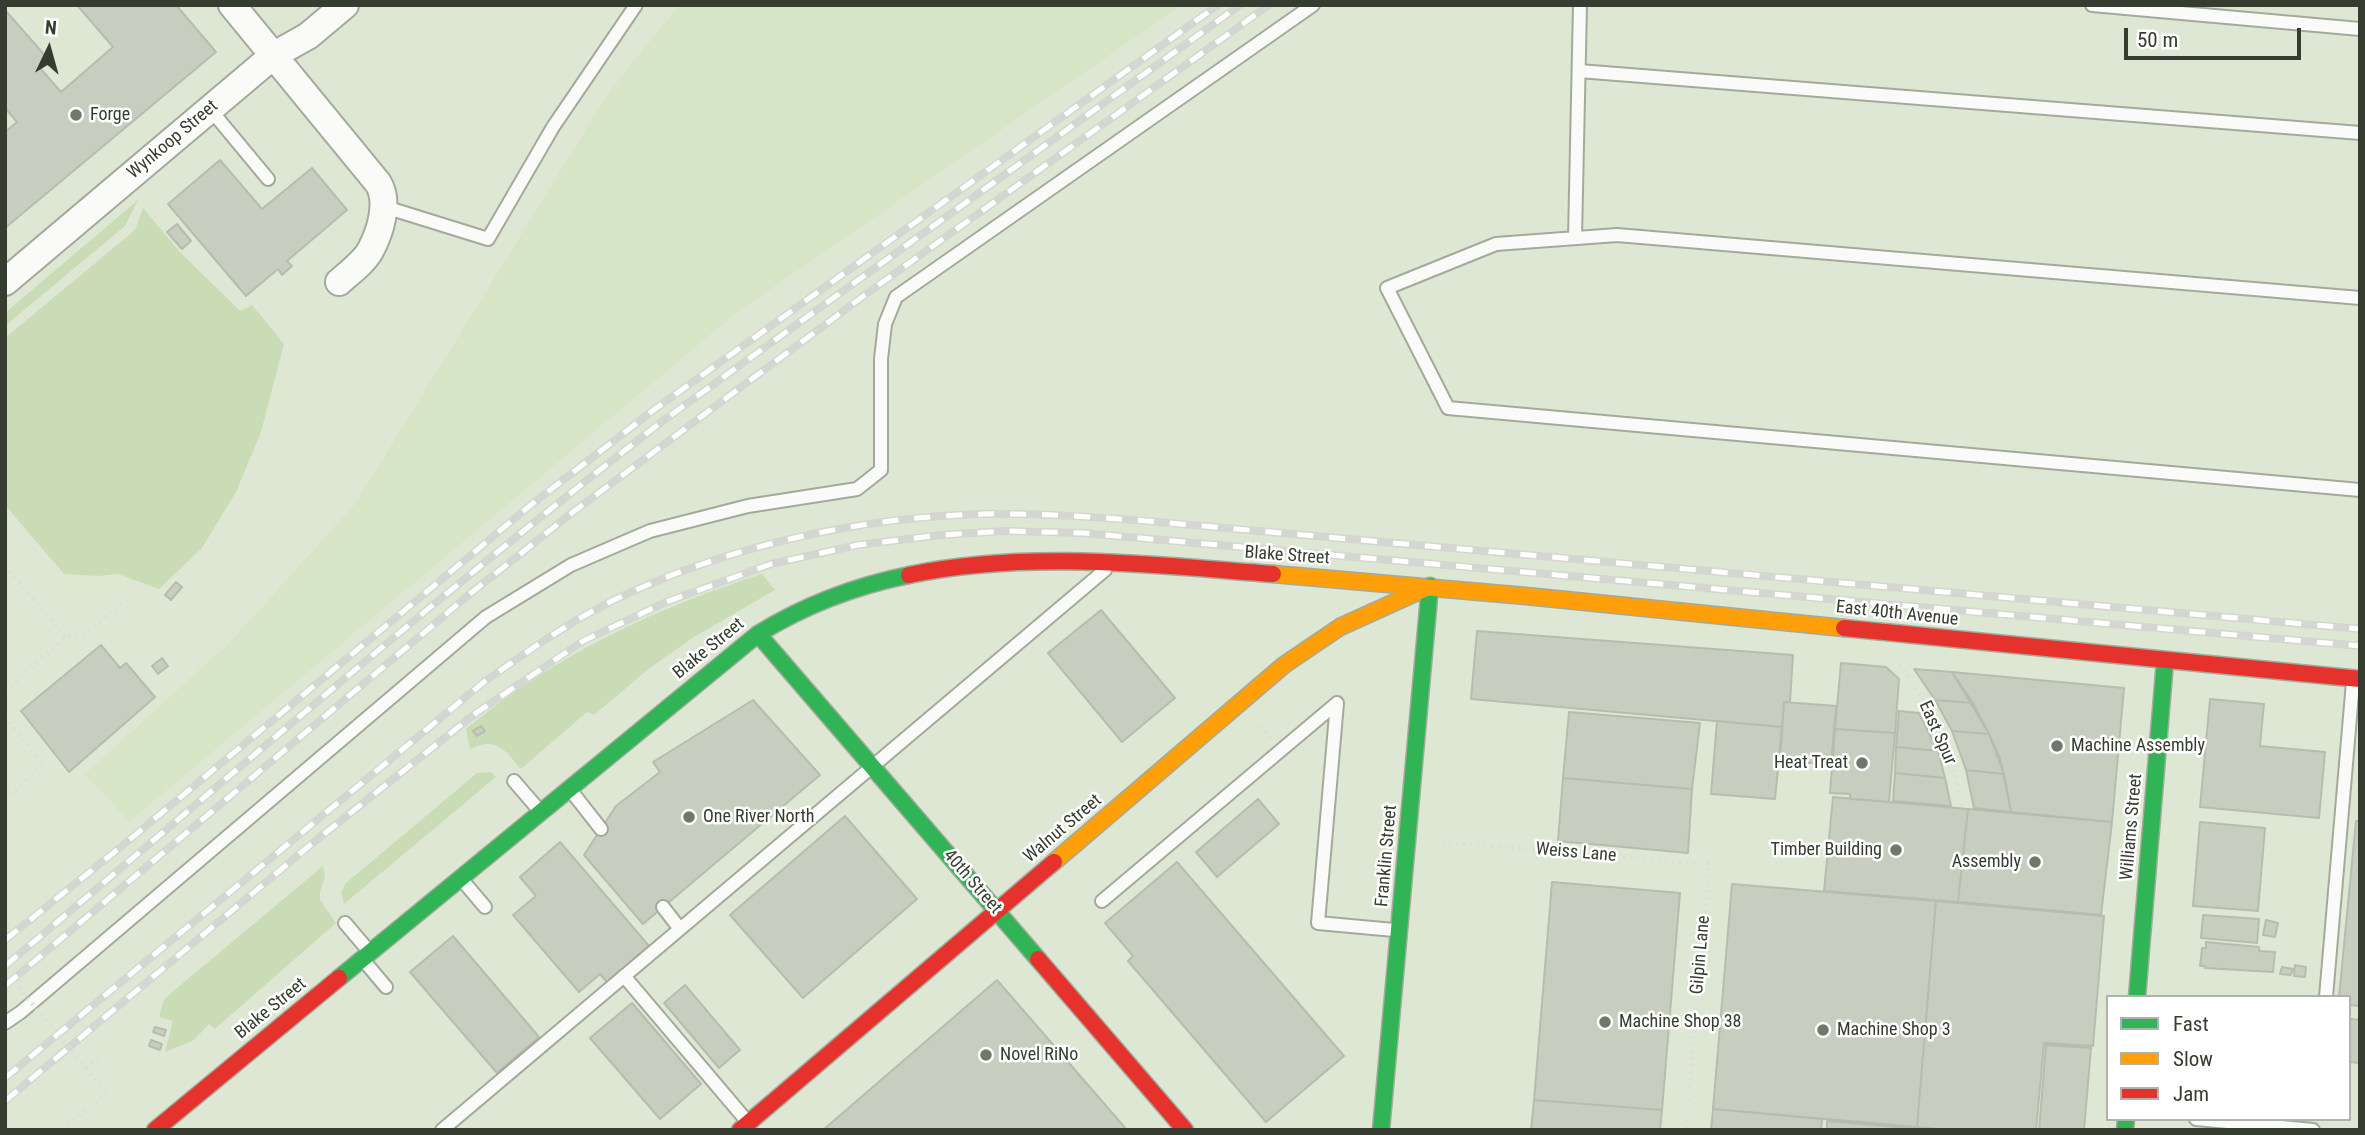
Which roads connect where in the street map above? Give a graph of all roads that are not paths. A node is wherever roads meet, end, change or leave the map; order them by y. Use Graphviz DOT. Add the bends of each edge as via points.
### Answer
graph roads {
  1 [pos="232,5"];
  2 [pos="345,5"];
  3 [pos="636,5"];
  4 [pos="1313,5"];
  5 [pos="1580,5"];
  6 [pos="2092,5"];
  7 [pos="2360,29"];
  8 [pos="274,55"];
  9 [pos="1579,71"];
  10 [pos="210,109"];
  11 [pos="2360,133"];
  12 [pos="268,179"];
  13 [pos="385,207"];
  14 [pos="1575,238"];
  15 [pos="5,282"];
  16 [pos="340,282"];
  17 [pos="2360,298"];
  18 [pos="2360,491"];
  19 [pos="1114,563"];
  20 [pos="1430,586"];
  21 [pos="758,634"];
  22 [pos="2165,661"];
  23 [pos="2357,679"];
  24 [pos="873,766"];
  25 [pos="514,781"];
  26 [pos="569,789"];
  27 [pos="541,812"];
  28 [pos="601,829"];
  29 [pos="461,878"];
  30 [pos="1102,901"];
  31 [pos="485,906"];
  32 [pos="663,907"];
  33 [pos="997,910"];
  34 [pos="345,923"];
  35 [pos="680,929"];
  36 [pos="1399,930"];
  37 [pos="366,956"];
  38 [pos="624,976"];
  39 [pos="386,987"];
  40 [pos="2137,995"];
  41 [pos="2326,995"];
  42 [pos="5,1023"];
  43 [pos="2218,1121"];
  44 [pos="747,1127"];
  45 [pos="155,1130"];
  46 [pos="442,1130"];
  47 [pos="1185,1130"];
  48 [pos="1381,1130"];
  49 [pos="2315,1130"];
  1 -- 8 [label="street"];
  2 -- 8 [label="street, Wynkoop Street" via="308,36"];
  3 -- 13 [label="lane" via="553,127 488,239"];
  4 -- 42 [label="lane" via="896,297 885,324 881,359 881,470 857,489 748,506 650,531 571,565 486,617"];
  5 -- 9 [label="lane"];
  6 -- 7 [label="lane"];
  8 -- 10 [label="street, Wynkoop Street"];
  8 -- 13 [label="street" via="378,183"];
  9 -- 11 [label="lane"];
  9 -- 14 [label="lane"];
  10 -- 12 [label="lane"];
  10 -- 15 [label="street, Wynkoop Street"];
  13 -- 16 [label="street" via="370,252"];
  14 -- 17 [label="lane" via="1630,236"];
  14 -- 18 [label="lane" via="1496,244 1387,288 1448,408"];
  19 -- 20 [label="street, Blake Street"];
  19 -- 21 [label="street, Blake Street" via="985,565 914,575 827,598"];
  19 -- 24 [label="lane"];
  20 -- 22 [label="street, East 40th Avenue"];
  20 -- 33 [label="street, Walnut Street" via="1340,627 1284,665"];
  20 -- 36 [label="street, Franklin Street"];
  21 -- 24 [label="street, 40th Street"];
  21 -- 26 [label="street, Blake Street"];
  22 -- 23 [label="street, East 40th Avenue"];
  22 -- 40 [label="street, Williams Street"];
  23 -- 41 [label="lane"];
  24 -- 33 [label="street, 40th Street"];
  24 -- 35 [label="lane"];
  25 -- 27 [label="lane"];
  26 -- 27 [label="street, Blake Street"];
  26 -- 28 [label="lane"];
  27 -- 29 [label="street, Blake Street"];
  29 -- 31 [label="lane"];
  29 -- 37 [label="street, Blake Street"];
  30 -- 36 [label="lane" via="1337,704 1318,923"];
  32 -- 35 [label="lane"];
  33 -- 44 [label="street, Walnut Street"];
  33 -- 47 [label="street, 40th Street"];
  34 -- 37 [label="lane"];
  35 -- 38 [label="lane"];
  36 -- 48 [label="street, Franklin Street"];
  37 -- 39 [label="lane"];
  37 -- 45 [label="street, Blake Street"];
  38 -- 44 [label="lane"];
  38 -- 46 [label="lane"];
  43 -- 49 [label="lane"];
}
